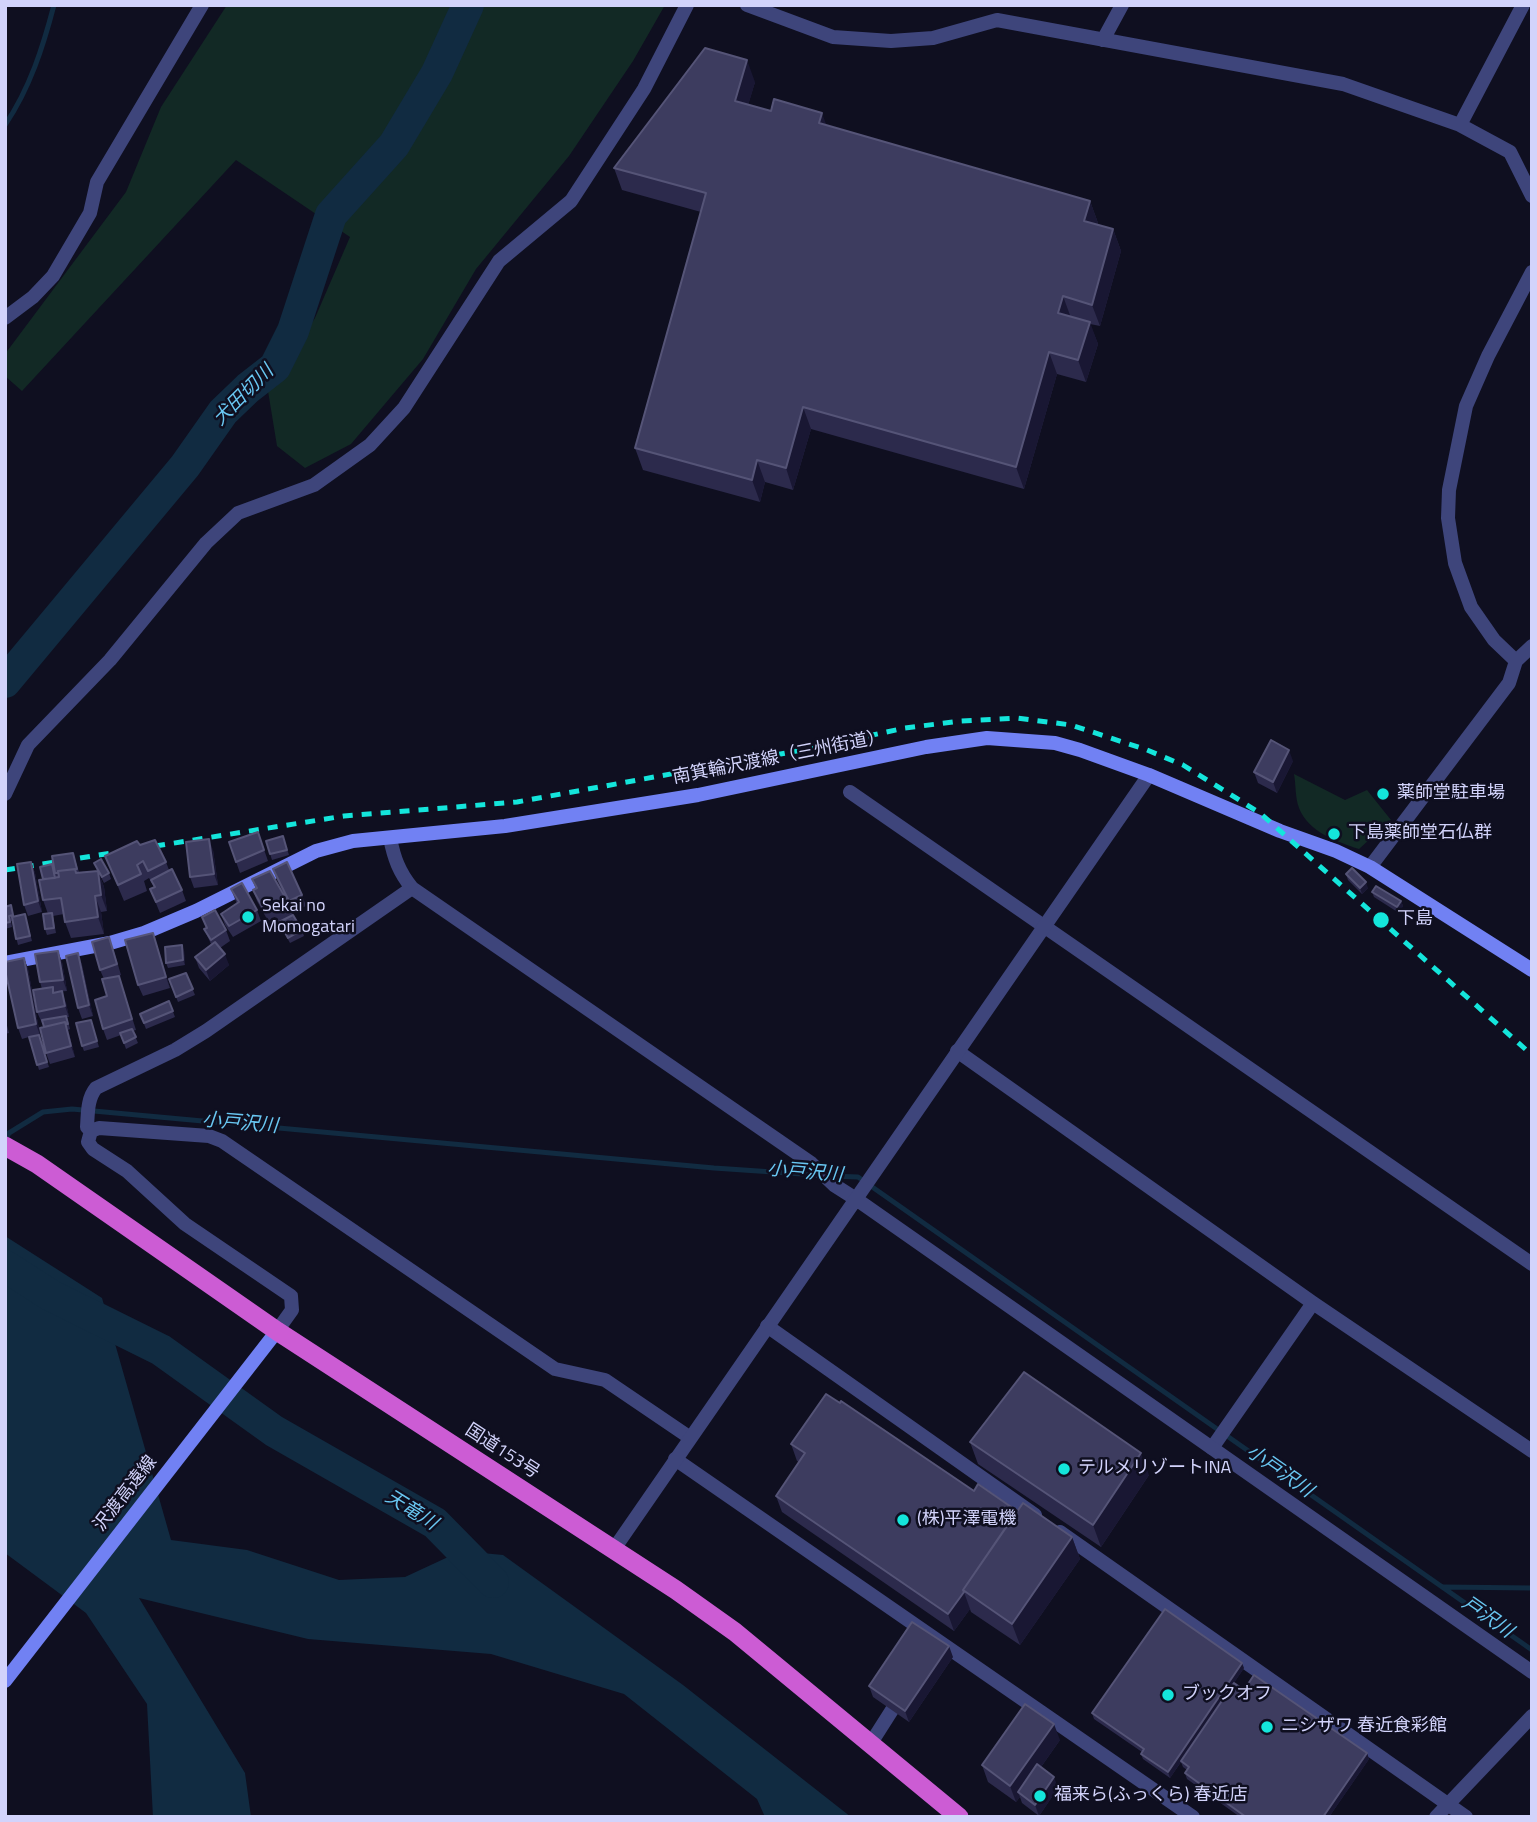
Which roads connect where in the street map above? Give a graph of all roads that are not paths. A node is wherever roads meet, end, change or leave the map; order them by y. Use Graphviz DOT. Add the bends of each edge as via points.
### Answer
graph roads {
  1 [pos="202,5"];
  2 [pos="687,5"];
  3 [pos="747,5"];
  4 [pos="1122,5"];
  5 [pos="1523,5"];
  6 [pos="1103,40"];
  7 [pos="1460,125"];
  8 [pos="1532,196"];
  9 [pos="1532,272"];
  10 [pos="5,318"];
  11 [pos="1532,646"];
  12 [pos="1516,661"];
  13 [pos="1149,775"];
  14 [pos="850,792"];
  15 [pos="5,794"];
  16 [pos="390,838"];
  17 [pos="1370,867"];
  18 [pos="412,888"];
  19 [pos="1046,926"];
  20 [pos="5,963"];
  21 [pos="1532,970"];
  22 [pos="957,1051"];
  23 [pos="89,1126"];
  24 [pos="5,1146"];
  25 [pos="858,1196"];
  26 [pos="1532,1264"];
  27 [pos="1313,1303"];
  28 [pos="766,1326"];
  29 [pos="277,1331"];
  30 [pos="689,1437"];
  31 [pos="1214,1446"];
  32 [pos="1532,1451"];
  33 [pos="674,1459"];
  34 [pos="614,1549"];
  35 [pos="1532,1672"];
  36 [pos="5,1681"];
  37 [pos="892,1710"];
  38 [pos="1532,1716"];
  39 [pos="871,1743"];
  40 [pos="1448,1804"];
  41 [pos="958,1817"];
  42 [pos="1193,1817"];
  43 [pos="1436,1817"];
  44 [pos="1466,1817"];
  1 -- 10 [label="street" via="97,182 90,213 53,276"];
  2 -- 15 [label="street" via="644,89 571,201 499,261 404,408 370,445 314,485 238,513 206,543 110,660 28,745"];
  3 -- 6 [label="street" via="833,37 933,38 997,20"];
  4 -- 6 [label="street"];
  5 -- 7 [label="street"];
  6 -- 7 [label="street" via="1343,85"];
  7 -- 8 [label="street" via="1510,152"];
  9 -- 12 [label="street" via="1466,406 1449,490 1455,563 1471,607"];
  11 -- 12 [label="street"];
  12 -- 17 [label="street" via="1509,684"];
  13 -- 16 [label="main road, 南箕輪沢渡線（三州街道）" via="1055,743 987,738 698,795 505,826"];
  13 -- 17 [label="main road, 南箕輪沢渡線（三州街道）"];
  13 -- 19 [label="street"];
  14 -- 19 [label="street"];
  16 -- 18 [label="street" via="394,861"];
  16 -- 20 [label="main road, 南箕輪沢渡線（三州街道）" via="353,841 316,852 144,933"];
  17 -- 21 [label="main road, 南箕輪沢渡線（三州街道）"];
  18 -- 23 [label="street" via="206,1031 96,1088 89,1103"];
  18 -- 25 [label="street" via="811,1163 834,1185"];
  19 -- 22 [label="street"];
  19 -- 26 [label="street"];
  22 -- 25 [label="street"];
  22 -- 27 [label="street"];
  23 -- 29 [label="street" via="88,1142 93,1149 127,1171 185,1224 290,1296 292,1310"];
  23 -- 30 [label="street" via="209,1136 222,1141 555,1369 606,1380"];
  24 -- 29 [label="highway, 国道153号"];
  25 -- 28 [label="street"];
  25 -- 31 [label="street"];
  27 -- 31 [label="street"];
  27 -- 32 [label="street"];
  28 -- 30 [label="street"];
  28 -- 40 [label="street"];
  29 -- 34 [label="highway, 国道153号"];
  29 -- 36 [label="main road, 沢渡高遠線"];
  30 -- 33 [label="street"];
  31 -- 35 [label="street"];
  33 -- 34 [label="street"];
  33 -- 42 [label="street"];
  34 -- 39 [label="highway, 国道153号" via="735,1632"];
  37 -- 39 [label="street"];
  38 -- 40 [label="street"];
  39 -- 41 [label="highway, 国道153号"];
  40 -- 43 [label="street"];
  40 -- 44 [label="street"];
}
